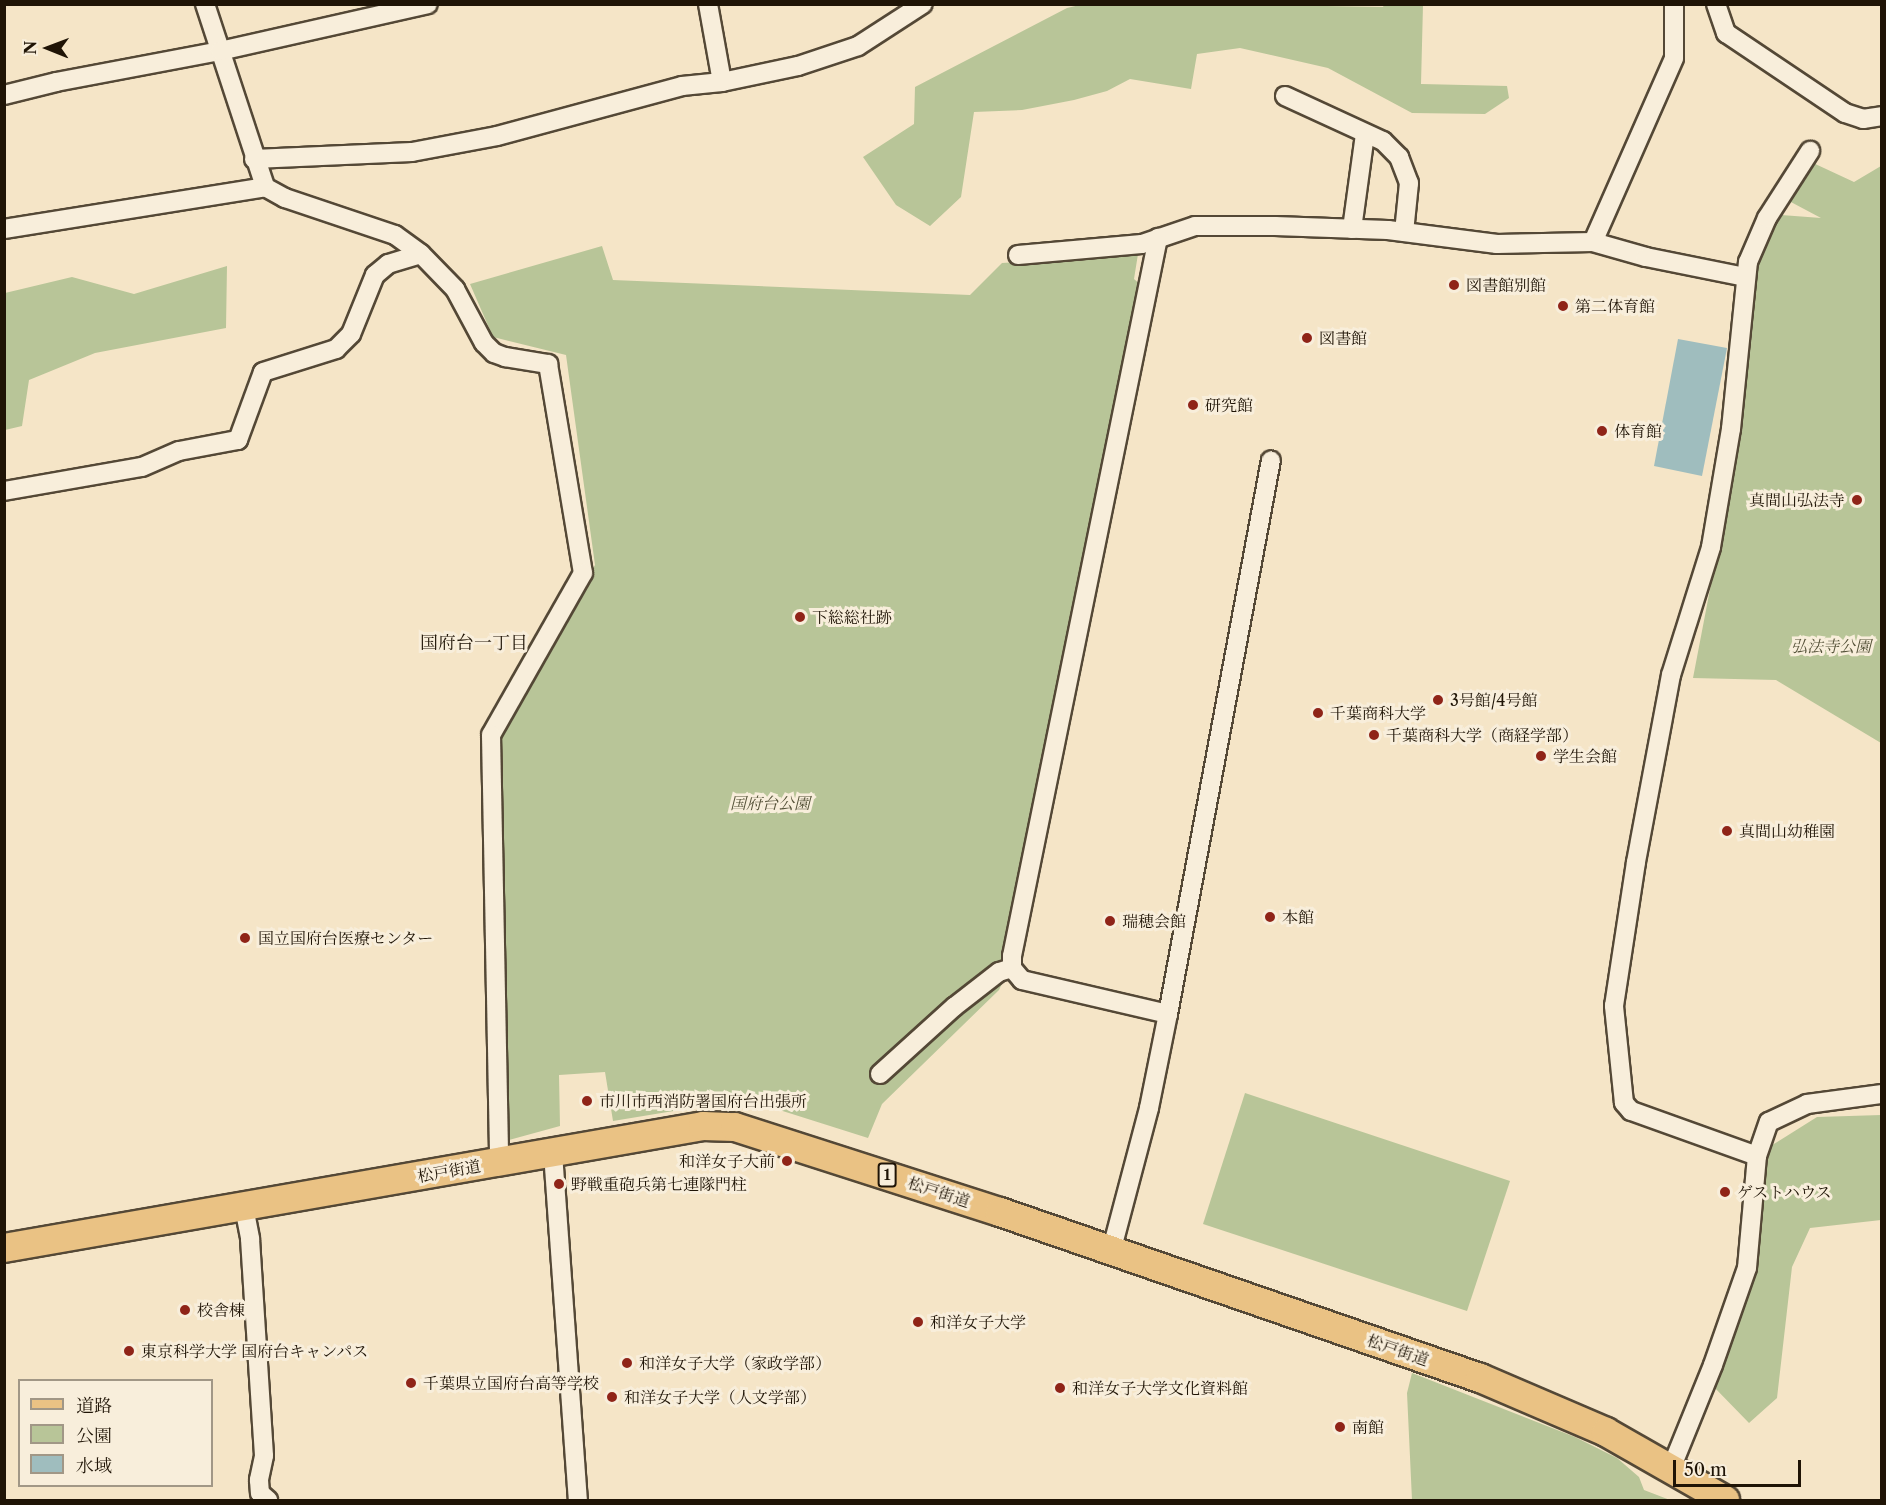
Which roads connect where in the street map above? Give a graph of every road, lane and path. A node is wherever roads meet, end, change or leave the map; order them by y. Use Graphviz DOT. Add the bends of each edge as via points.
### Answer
graph roads {
  1 [pos="205,4"];
  2 [pos="428,4"];
  3 [pos="708,4"];
  4 [pos="923,4"];
  5 [pos="1674,4"];
  6 [pos="1716,4"];
  7 [pos="220,51"];
  8 [pos="722,82"];
  9 [pos="4,94"];
  10 [pos="1285,96"];
  11 [pos="1881,116"];
  12 [pos="1365,134"];
  13 [pos="1810,151"];
  14 [pos="254,159"];
  15 [pos="265,187"];
  16 [pos="4,228"];
  17 [pos="1352,229"];
  18 [pos="1404,232"];
  19 [pos="1158,238"];
  20 [pos="1593,242"];
  21 [pos="421,254"];
  22 [pos="1018,255"];
  23 [pos="1745,277"];
  24 [pos="1271,460"];
  25 [pos="4,490"];
  26 [pos="1012,968"];
  27 [pos="1168,1014"];
  28 [pos="880,1074"];
  29 [pos="1881,1094"];
  30 [pos="553,1153"];
  31 [pos="1757,1156"];
  32 [pos="500,1162"];
  33 [pos="244,1207"];
  34 [pos="4,1248"];
  35 [pos="1112,1252"];
  36 [pos="1670,1471"];
  37 [pos="268,1500"];
  38 [pos="578,1500"];
  39 [pos="1723,1500"];
  1 -- 7 [label="street"];
  2 -- 7 [label="street"];
  3 -- 8 [label="street"];
  4 -- 8 [label="street" via="858,46 798,66"];
  5 -- 20 [label="street" via="1674,58"];
  6 -- 11 [label="street" via="1726,33 1845,113 1863,119"];
  7 -- 9 [label="street"];
  7 -- 14 [label="street"];
  8 -- 14 [label="street" via="682,86 497,135 412,152"];
  10 -- 12 [label="street"];
  12 -- 17 [label="street"];
  12 -- 18 [label="street" via="1383,141 1399,157 1409,183"];
  13 -- 23 [label="street" via="1767,218"];
  14 -- 15 [label="street"];
  15 -- 16 [label="street"];
  15 -- 21 [label="street" via="285,198 395,236"];
  17 -- 18 [label="street"];
  17 -- 19 [label="street" via="1195,226"];
  18 -- 20 [label="street" via="1497,244"];
  19 -- 22 [label="street" via="1142,244"];
  19 -- 26 [label="street"];
  20 -- 23 [label="street"];
  21 -- 25 [label="street" via="388,264 375,275 351,334 336,349 263,372 238,440 179,451 142,467"];
  21 -- 32 [label="street" via="455,289 484,343 494,352 548,364 583,573 491,735"];
  23 -- 31 [label="street" via="1731,429 1711,547 1671,675 1614,1006 1624,1103 1631,1110"];
  24 -- 27 [label="street"];
  26 -- 27 [label="street" via="1022,980"];
  26 -- 28 [label="street" via="999,972 954,1007"];
  27 -- 35 [label="street" via="1149,1108"];
  29 -- 31 [label="street" via="1807,1104 1769,1122"];
  30 -- 32 [label="main road, 松戸街道 / 1"];
  30 -- 35 [label="main road, 松戸街道 / 1" via="703,1126 735,1127"];
  30 -- 38 [label="street"];
  31 -- 36 [label="street" via="1748,1269"];
  32 -- 33 [label="main road, 松戸街道 / 1"];
  33 -- 34 [label="main road, 松戸街道 / 1"];
  33 -- 37 [label="street" via="250,1239 264,1456 260,1493"];
  35 -- 36 [label="main road, 松戸街道 / 1" via="1480,1378 1606,1432"];
  36 -- 39 [label="main road, 松戸街道 / 1"];
}
